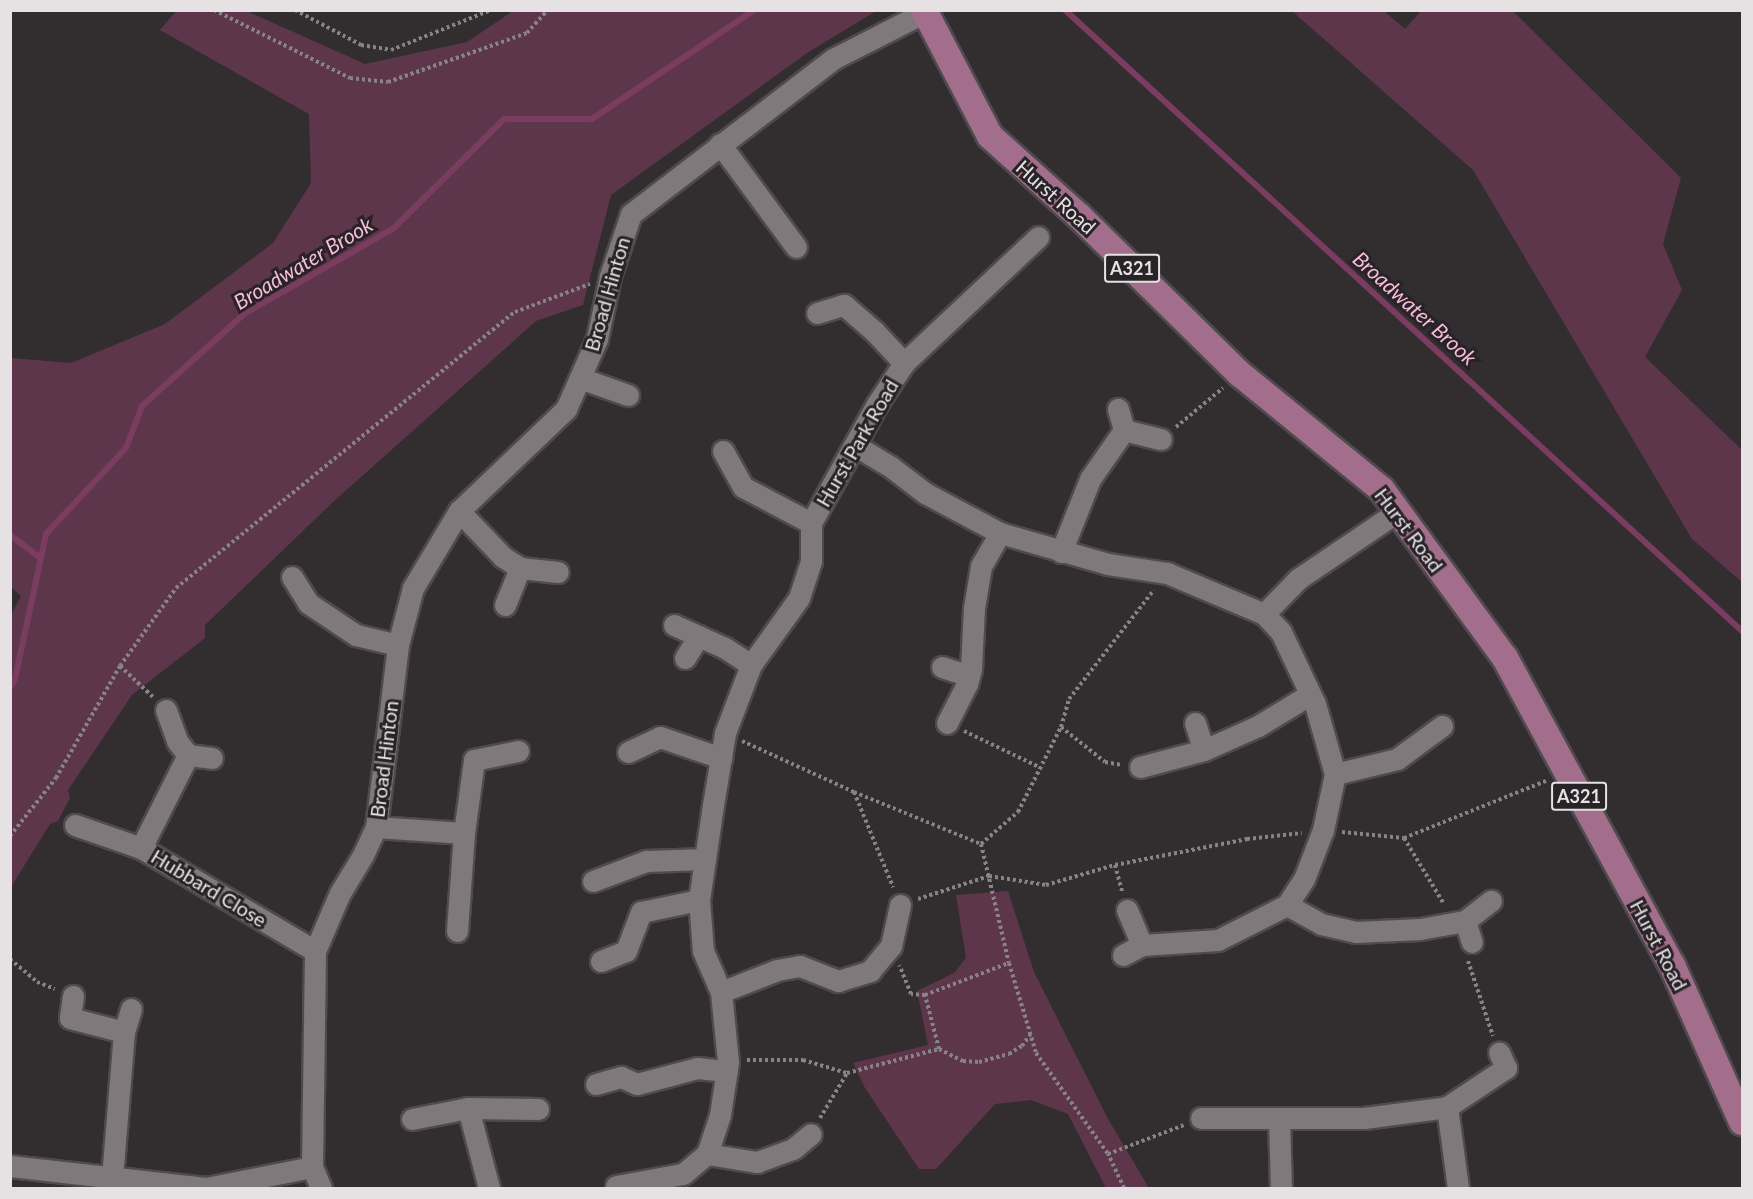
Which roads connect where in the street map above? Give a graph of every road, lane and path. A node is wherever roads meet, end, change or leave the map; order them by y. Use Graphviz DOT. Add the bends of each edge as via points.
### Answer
graph roads {
  1 [pos="214,10"];
  2 [pos="295,10"];
  3 [pos="491,10"];
  4 [pos="548,10"];
  5 [pos="924,11"];
  6 [pos="720,144"];
  7 [pos="1038,237"];
  8 [pos="796,248"];
  9 [pos="610,276"];
  10 [pos="817,313"];
  11 [pos="904,363"];
  12 [pos="1240,374"];
  13 [pos="580,378"];
  14 [pos="628,395"];
  15 [pos="1118,409"];
  16 [pos="1124,430"];
  17 [pos="1161,439"];
  18 [pos="856,446"];
  19 [pos="723,451"];
  20 [pos="459,511"];
  21 [pos="1397,512"];
  22 [pos="811,523"];
  23 [pos="1000,533"];
  24 [pos="1061,552"];
  25 [pos="520,568"];
  26 [pos="558,572"];
  27 [pos="1167,573"];
  28 [pos="292,577"];
  29 [pos="505,605"];
  30 [pos="1264,614"];
  31 [pos="674,625"];
  32 [pos="699,636"];
  33 [pos="398,645"];
  34 [pos="685,658"];
  35 [pos="751,665"];
  36 [pos="120,666"];
  37 [pos="942,667"];
  38 [pos="969,676"];
  39 [pos="1309,695"];
  40 [pos="166,710"];
  41 [pos="947,723"];
  42 [pos="1195,723"];
  43 [pos="1442,726"];
  44 [pos="1061,727"];
  45 [pos="725,733"];
  46 [pos="1204,750"];
  47 [pos="518,751"];
  48 [pos="628,752"];
  49 [pos="188,755"];
  50 [pos="212,758"];
  51 [pos="721,758"];
  52 [pos="1039,767"];
  53 [pos="1140,767"];
  54 [pos="1566,773"];
  55 [pos="1335,774"];
  56 [pos="854,792"];
  57 [pos="75,825"];
  58 [pos="376,827"];
  59 [pos="1323,830"];
  60 [pos="464,833"];
  61 [pos="10,836"];
  62 [pos="1404,838"];
  63 [pos="981,844"];
  64 [pos="141,848"];
  65 [pos="705,859"];
  66 [pos="1115,865"];
  67 [pos="989,876"];
  68 [pos="593,881"];
  69 [pos="699,900"];
  70 [pos="1491,901"];
  71 [pos="900,905"];
  72 [pos="1287,905"];
  73 [pos="1127,910"];
  74 [pos="1460,922"];
  75 [pos="457,930"];
  76 [pos="1142,945"];
  77 [pos="891,946"];
  78 [pos="1469,949"];
  79 [pos="315,951"];
  80 [pos="1123,955"];
  81 [pos="10,959"];
  82 [pos="601,961"];
  83 [pos="1008,963"];
  84 [pos="721,992"];
  85 [pos="925,995"];
  86 [pos="73,996"];
  87 [pos="131,1009"];
  88 [pos="124,1032"];
  89 [pos="1030,1035"];
  90 [pos="939,1049"];
  91 [pos="1499,1052"];
  92 [pos="728,1066"];
  93 [pos="847,1073"];
  94 [pos="596,1083"];
  95 [pos="1447,1107"];
  96 [pos="468,1108"];
  97 [pos="538,1109"];
  98 [pos="1201,1118"];
  99 [pos="1279,1118"];
  100 [pos="411,1119"];
  101 [pos="1743,1122"];
  102 [pos="811,1134"];
  103 [pos="707,1154"];
  104 [pos="1108,1154"];
  105 [pos="312,1167"];
  106 [pos="20,1174"];
  107 [pos="112,1177"];
  108 [pos="1463,1180"];
  109 [pos="616,1185"];
  110 [pos="321,1188"];
  111 [pos="489,1188"];
  112 [pos="1124,1188"];
  113 [pos="1281,1188"];
  1 -- 4 [label="path" via="350,78 388,82 527,33"];
  2 -- 3 [label="path" via="361,45 391,50"];
  5 -- 6 [label="street, Broad Hinton" via="833,59"];
  5 -- 12 [label="main road, Hurst Road / A321" via="990,136 1079,216"];
  6 -- 8 [label="street"];
  6 -- 9 [label="street, Broad Hinton" via="631,214"];
  7 -- 11 [label="street, Hurst Park Road" via="971,290"];
  9 -- 13 [label="street, Broad Hinton" via="597,339"];
  9 -- 36 [label="path" via="515,312 176,588"];
  10 -- 11 [label="street, Hurst Park Road" via="844,305"];
  11 -- 18 [label="street, Hurst Park Road"];
  12 -- 17 [label="path"];
  12 -- 21 [label="main road, Hurst Road / A321" via="1382,490"];
  13 -- 14 [label="street, Broad Hinton"];
  13 -- 20 [label="street, Broad Hinton" via="566,409"];
  15 -- 16 [label="street"];
  16 -- 17 [label="street"];
  16 -- 24 [label="street" via="1090,479"];
  18 -- 22 [label="street, Hurst Park Road"];
  18 -- 23 [label="street" via="891,466 925,493"];
  19 -- 22 [label="street, Hurst Park Road" via="743,487"];
  20 -- 25 [label="street" via="503,557"];
  20 -- 33 [label="street, Broad Hinton" via="413,588"];
  21 -- 30 [label="street" via="1298,579"];
  21 -- 54 [label="main road, Hurst Road / A321" via="1505,658"];
  22 -- 35 [label="street, Hurst Park Road" via="811,561 799,598"];
  23 -- 24 [label="street"];
  23 -- 38 [label="street" via="981,566"];
  24 -- 27 [label="street"];
  25 -- 26 [label="street"];
  25 -- 29 [label="street"];
  27 -- 30 [label="street"];
  27 -- 44 [label="path" via="1069,699"];
  28 -- 33 [label="street" via="308,603 356,635"];
  30 -- 39 [label="street" via="1281,632"];
  31 -- 32 [label="street"];
  32 -- 34 [label="street"];
  32 -- 35 [label="street"];
  33 -- 58 [label="street, Broad Hinton"];
  35 -- 45 [label="street, Hurst Park Road"];
  36 -- 40 [label="path"];
  36 -- 61 [label="path" via="56,778"];
  37 -- 38 [label="street"];
  38 -- 41 [label="street"];
  39 -- 46 [label="street" via="1258,726"];
  39 -- 55 [label="street"];
  40 -- 49 [label="street" via="177,741"];
  41 -- 52 [label="path"];
  42 -- 46 [label="street"];
  43 -- 55 [label="street" via="1397,759"];
  44 -- 52 [label="path"];
  44 -- 53 [label="path" via="1105,762"];
  45 -- 51 [label="street, Hurst Park Road"];
  45 -- 56 [label="path"];
  46 -- 53 [label="street"];
  47 -- 60 [label="street" via="474,760"];
  48 -- 51 [label="street" via="660,737"];
  49 -- 50 [label="street"];
  49 -- 64 [label="street, Hubbard Close"];
  51 -- 65 [label="street, Hurst Park Road"];
  52 -- 63 [label="path" via="1018,812"];
  54 -- 62 [label="path"];
  54 -- 101 [label="main road, Hurst Road / A321" via="1672,965"];
  55 -- 59 [label="street"];
  56 -- 63 [label="path"];
  56 -- 71 [label="path"];
  57 -- 64 [label="street"];
  58 -- 60 [label="street"];
  58 -- 79 [label="street, Broad Hinton" via="340,893"];
  59 -- 62 [label="path"];
  59 -- 66 [label="path" via="1247,839"];
  59 -- 72 [label="street" via="1304,879"];
  60 -- 75 [label="street"];
  62 -- 74 [label="path"];
  63 -- 67 [label="path"];
  64 -- 79 [label="street, Hubbard Close"];
  65 -- 68 [label="street" via="646,861"];
  65 -- 69 [label="street, Hurst Park Road"];
  66 -- 67 [label="path" via="1046,885"];
  66 -- 73 [label="path"];
  67 -- 71 [label="path"];
  67 -- 83 [label="path"];
  69 -- 82 [label="street" via="641,912 626,951"];
  69 -- 84 [label="street, Hurst Park Road" via="703,951"];
  70 -- 74 [label="street"];
  71 -- 77 [label="street"];
  72 -- 74 [label="street" via="1321,924 1356,932 1420,929"];
  72 -- 76 [label="street" via="1218,940"];
  73 -- 76 [label="street"];
  74 -- 78 [label="street"];
  76 -- 80 [label="street"];
  77 -- 84 [label="street" via="870,971 838,981 800,966 777,970"];
  77 -- 85 [label="path" via="911,994"];
  78 -- 91 [label="path"];
  79 -- 105 [label="street, Broad Hinton"];
  81 -- 86 [label="path" via="37,982"];
  83 -- 85 [label="path"];
  83 -- 89 [label="path"];
  84 -- 92 [label="street, Hurst Park Road"];
  85 -- 90 [label="path"];
  86 -- 88 [label="street" via="70,1017"];
  87 -- 88 [label="street"];
  88 -- 107 [label="street"];
  89 -- 90 [label="path" via="1009,1054 979,1062 963,1061"];
  89 -- 104 [label="path" via="1036,1053"];
  90 -- 93 [label="path"];
  91 -- 95 [label="street" via="1506,1068"];
  92 -- 93 [label="path" via="803,1060"];
  92 -- 94 [label="street" via="697,1068 638,1084 621,1077"];
  92 -- 103 [label="street, Hurst Park Road" via="720,1115"];
  93 -- 102 [label="path"];
  95 -- 99 [label="street" via="1364,1118"];
  95 -- 108 [label="street"];
  96 -- 97 [label="street"];
  96 -- 100 [label="street"];
  96 -- 111 [label="street"];
  98 -- 99 [label="street"];
  98 -- 104 [label="path"];
  99 -- 113 [label="street"];
  102 -- 103 [label="street" via="793,1149 757,1162"];
  103 -- 109 [label="street" via="683,1174"];
  104 -- 112 [label="path"];
  105 -- 107 [label="street" via="206,1188"];
  105 -- 110 [label="street, Broad Hinton"];
  106 -- 107 [label="street"];
}
